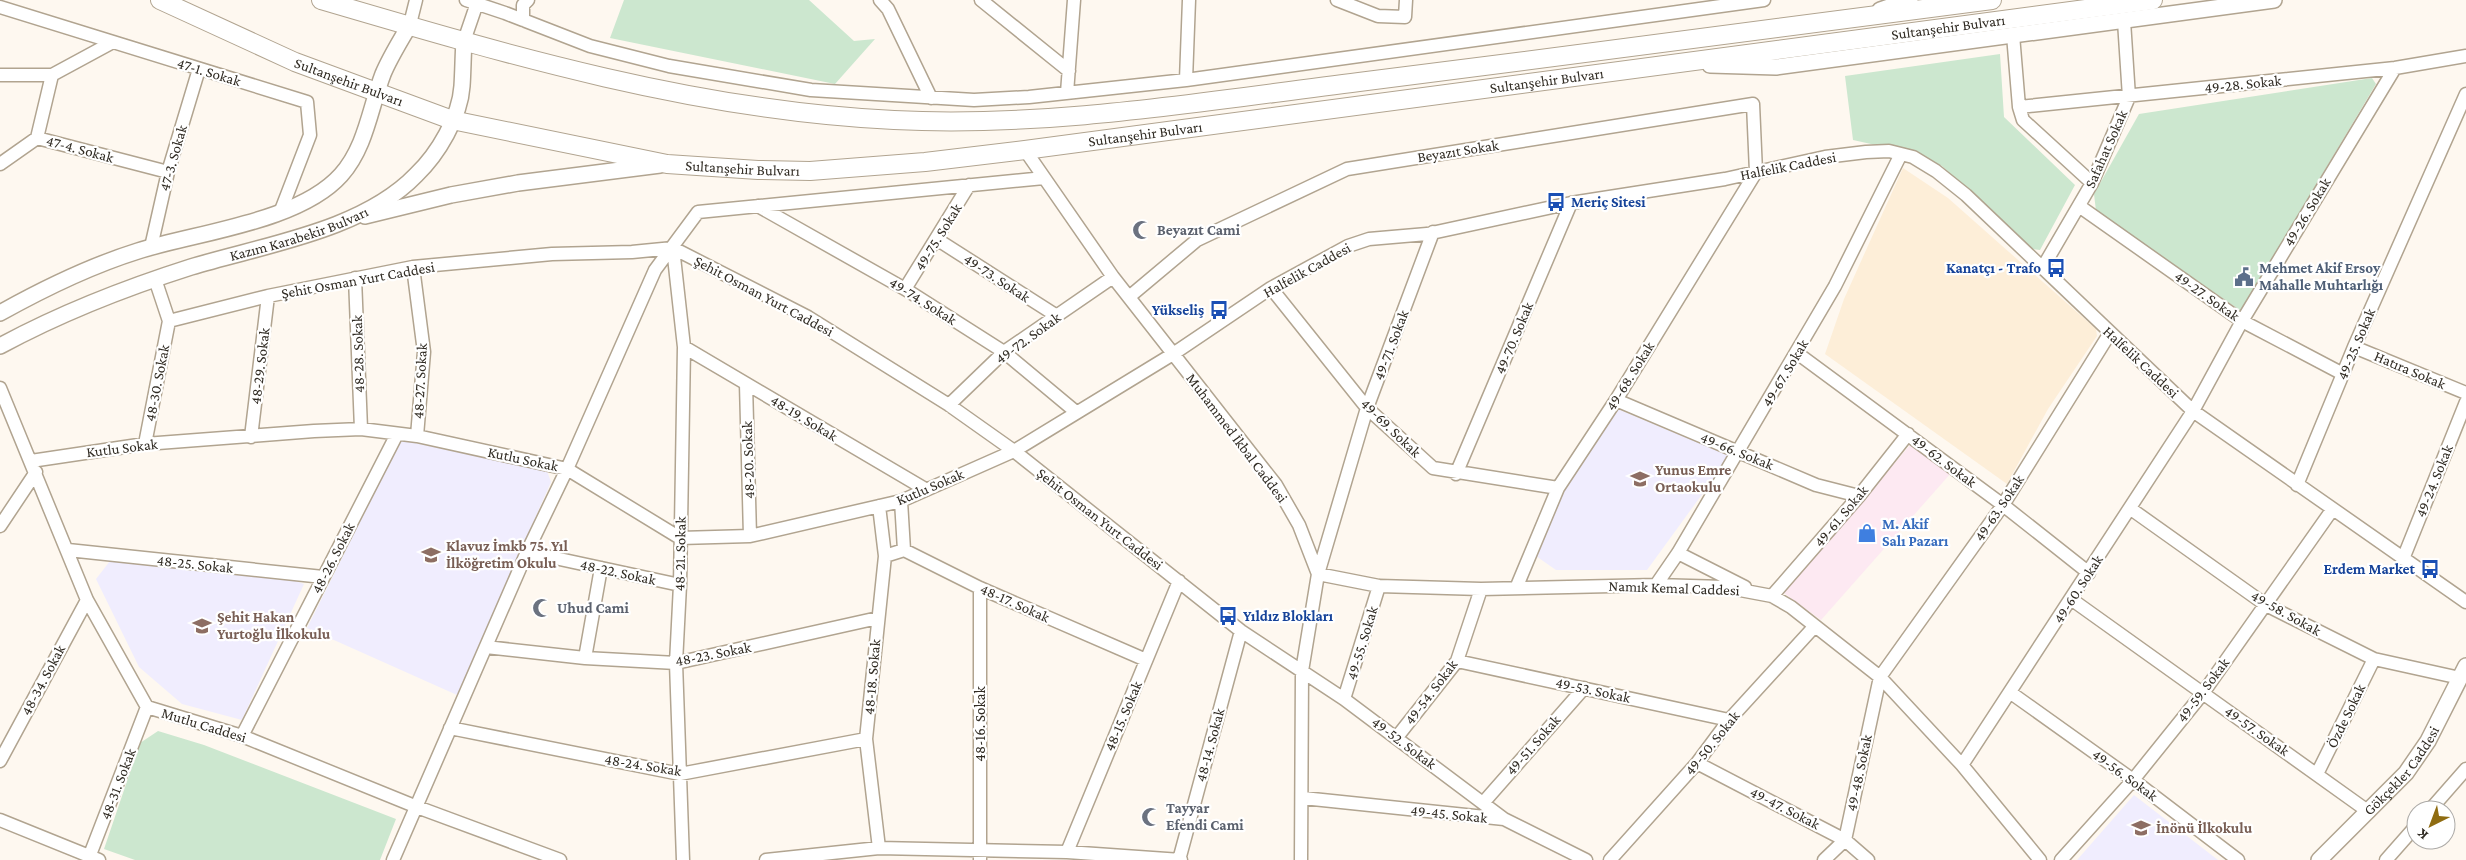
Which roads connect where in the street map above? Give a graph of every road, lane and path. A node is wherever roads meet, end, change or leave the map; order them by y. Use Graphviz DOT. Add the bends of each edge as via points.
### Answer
graph roads {
  1 [pos="160,0"];
  2 [pos="321,0"];
  3 [pos="416,0"];
  4 [pos="528,0"];
  5 [pos="981,0"];
  6 [pos="1074,0"];
  7 [pos="1189,0"];
  8 [pos="1338,0"];
  9 [pos="1406,0"];
  10 [pos="1764,0"];
  11 [pos="1910,0"];
  12 [pos="1992,0"];
  13 [pos="2153,0"];
  14 [pos="2274,0"];
  15 [pos="471,2"];
  16 [pos="884,3"];
  17 [pos="0,7"];
  18 [pos="1852,19"];
  19 [pos="523,20"];
  20 [pos="2124,21"];
  21 [pos="410,24"];
  22 [pos="2011,27"];
  23 [pos="464,40"];
  24 [pos="112,42"];
  25 [pos="2466,56"];
  26 [pos="2395,68"];
  27 [pos="199,69"];
  28 [pos="1070,71"];
  29 [pos="52,75"];
  30 [pos="0,76"];
  31 [pos="1186,80"];
  32 [pos="377,94"];
  33 [pos="1067,94"];
  34 [pos="2466,94"];
  35 [pos="2129,97"];
  36 [pos="931,98"];
  37 [pos="2019,107"];
  38 [pos="452,120"];
  39 [pos="2461,121"];
  40 [pos="37,138"];
  41 [pos="1024,150"];
  42 [pos="1901,154"];
  43 [pos="0,164"];
  44 [pos="667,164"];
  45 [pos="168,172"];
  46 [pos="1756,172"];
  47 [pos="1044,178"];
  48 [pos="2092,183"];
  49 [pos="969,185"];
  50 [pos="1571,203"];
  51 [pos="758,206"];
  52 [pos="2079,206"];
  53 [pos="280,213"];
  54 [pos="344,221"];
  55 [pos="1433,232"];
  56 [pos="938,240"];
  57 [pos="151,247"];
  58 [pos="673,248"];
  59 [pos="413,267"];
  60 [pos="2043,267"];
  61 [pos="355,278"];
  62 [pos="1113,278"];
  63 [pos="155,279"];
  64 [pos="1271,288"];
  65 [pos="905,289"];
  66 [pos="268,296"];
  67 [pos="1129,297"];
  68 [pos="0,314"];
  69 [pos="1057,316"];
  70 [pos="169,321"];
  71 [pos="2242,321"];
  72 [pos="2110,333"];
  73 [pos="0,346"];
  74 [pos="684,347"];
  75 [pos="2354,347"];
  76 [pos="1004,352"];
  77 [pos="1797,353"];
  78 [pos="1173,354"];
  79 [pos="2343,374"];
  80 [pos="746,384"];
  81 [pos="2466,393"];
  82 [pos="1,397"];
  83 [pos="1616,400"];
  84 [pos="2466,402"];
  85 [pos="949,405"];
  86 [pos="1367,408"];
  87 [pos="2193,411"];
  88 [pos="1076,412"];
  89 [pos="361,429"];
  90 [pos="397,434"];
  91 [pos="1908,434"];
  92 [pos="417,436"];
  93 [pos="252,437"];
  94 [pos="145,444"];
  95 [pos="1739,450"];
  96 [pos="1014,451"];
  97 [pos="34,466"];
  98 [pos="567,469"];
  99 [pos="1456,474"];
  100 [pos="2297,485"];
  101 [pos="1558,488"];
  102 [pos="925,490"];
  103 [pos="1859,496"];
  104 [pos="901,501"];
  105 [pos="879,506"];
  106 [pos="2003,506"];
  107 [pos="2131,509"];
  108 [pos="2332,510"];
  109 [pos="0,526"];
  110 [pos="750,536"];
  111 [pos="680,538"];
  112 [pos="68,550"];
  113 [pos="904,550"];
  114 [pos="527,552"];
  115 [pos="1678,553"];
  116 [pos="885,556"];
  117 [pos="2403,559"];
  118 [pos="601,568"];
  119 [pos="2089,573"];
  120 [pos="1318,574"];
  121 [pos="323,577"];
  122 [pos="1179,581"];
  123 [pos="680,585"];
  124 [pos="1656,585"];
  125 [pos="1379,586"];
  126 [pos="1518,586"];
  127 [pos="980,588"];
  128 [pos="1481,589"];
  129 [pos="1754,591"];
  130 [pos="1772,596"];
  131 [pos="2071,599"];
  132 [pos="87,600"];
  133 [pos="2466,602"];
  134 [pos="2266,606"];
  135 [pos="878,618"];
  136 [pos="1814,627"];
  137 [pos="1241,631"];
  138 [pos="486,647"];
  139 [pos="585,658"];
  140 [pos="2374,659"];
  141 [pos="1146,660"];
  142 [pos="1457,661"];
  143 [pos="676,663"];
  144 [pos="1302,671"];
  145 [pos="2463,672"];
  146 [pos="1880,677"];
  147 [pos="1584,688"];
  148 [pos="2011,693"];
  149 [pos="2203,693"];
  150 [pos="1344,699"];
  151 [pos="147,707"];
  152 [pos="1730,720"];
  153 [pos="450,728"];
  154 [pos="242,736"];
  155 [pos="1397,737"];
  156 [pos="866,739"];
  157 [pos="0,761"];
  158 [pos="1697,763"];
  159 [pos="1962,765"];
  160 [pos="2466,769"];
  161 [pos="680,774"];
  162 [pos="2318,774"];
  163 [pos="2133,780"];
  164 [pos="1303,798"];
  165 [pos="2439,800"];
  166 [pos="1483,803"];
  167 [pos="417,807"];
  168 [pos="2369,812"];
  169 [pos="0,820"];
  170 [pos="1504,820"];
  171 [pos="2406,837"];
  172 [pos="1845,840"];
  173 [pos="878,848"];
  174 [pos="1066,852"];
  175 [pos="980,855"];
  176 [pos="92,859"];
  177 [pos="392,860"];
  178 [pos="560,860"];
  179 [pos="683,860"];
  180 [pos="766,860"];
  181 [pos="1179,860"];
  182 [pos="1302,860"];
  183 [pos="1586,860"];
  184 [pos="1610,860"];
  185 [pos="1824,860"];
  186 [pos="1868,860"];
  187 [pos="2040,860"];
  188 [pos="2061,860"];
  189 [pos="2238,860"];
  190 [pos="2318,860"];
  191 [pos="2386,860"];
  1 -- 32 [label="highway, Sultanşehir Bulvarı" via="295,62"];
  2 -- 21 [label="highway, Sultanşehir Bulvarı"];
  3 -- 21 [label="street"];
  4 -- 19 [label="street" via="523,5"];
  5 -- 28 [label="street"];
  6 -- 28 [label="street"];
  7 -- 31 [label="street"];
  8 -- 9 [label="street" via="1378,16 1405,17"];
  10 -- 31 [label="street"];
  11 -- 18 [label="main road, Sultanşehir Bulvarı"];
  12 -- 18 [label="highway, Sultanşehir Bulvarı"];
  13 -- 22 [label="highway, Sultanşehir Bulvarı"];
  14 -- 20 [label="main road"];
  15 -- 19 [label="street"];
  15 -- 23 [label="street, Kazım Karabekir Bulvarı"];
  16 -- 36 [label="street"];
  17 -- 24 [label="street, 47-1. Sokak"];
  18 -- 23 [label="highway, Sultanşehir Bulvarı" via="1201,102 993,122 893,120 762,107 627,83"];
  19 -- 36 [label="street" via="590,46 669,66 803,89"];
  20 -- 22 [label="main road"];
  20 -- 35 [label="street, Safahat Sokak"];
  21 -- 23 [label="highway, Sultanşehir Bulvarı"];
  21 -- 32 [label="main road, Kazım Karabekir Bulvarı" via="386,66"];
  22 -- 37 [label="street"];
  22 -- 41 [label="highway, Sultanşehir Bulvarı" via="1678,63"];
  23 -- 38 [label="main road, Kazım Karabekir Bulvarı" via="462,86"];
  24 -- 27 [label="street, 47-1. Sokak"];
  24 -- 29 [label="street"];
  25 -- 26 [label="street, 49-28. Sokak"];
  26 -- 35 [label="street, 49-28. Sokak"];
  26 -- 71 [label="street, 49-26. Sokak"];
  27 -- 45 [label="street, 47-3. Sokak"];
  27 -- 53 [label="street, 47-1. Sokak" via="307,102 310,135"];
  28 -- 33 [label="street"];
  29 -- 30 [label="street"];
  29 -- 40 [label="street"];
  31 -- 33 [label="street"];
  32 -- 38 [label="highway, Sultanşehir Bulvarı"];
  32 -- 53 [label="main road, Kazım Karabekir Bulvarı" via="362,141 341,176 316,196"];
  33 -- 36 [label="street" via="1001,99"];
  34 -- 39 [label="street, 49-25. Sokak"];
  35 -- 37 [label="street, 49-28. Sokak"];
  35 -- 48 [label="street, Safahat Sokak"];
  37 -- 48 [label="street" via="2023,120"];
  38 -- 44 [label="highway, Sultanşehir Bulvarı"];
  38 -- 54 [label="main road, Kazım Karabekir Bulvarı" via="417,175 388,197"];
  39 -- 75 [label="street, 49-25. Sokak"];
  40 -- 43 [label="street, 47-4. Sokak"];
  40 -- 45 [label="street, 47-4. Sokak"];
  41 -- 44 [label="highway, Sultanşehir Bulvarı" via="820,170"];
  41 -- 47 [label="street, Muhammed İkbal Caddesi"];
  42 -- 46 [label="street, Halfelik Caddesi" via="1889,151 1825,157"];
  42 -- 60 [label="street, Halfelik Caddesi" via="1936,170"];
  42 -- 77 [label="street, 49-67. Sokak" via="1836,286"];
  44 -- 54 [label="main road" via="518,183 451,195"];
  45 -- 57 [label="street, 47-3. Sokak"];
  46 -- 50 [label="street, Halfelik Caddesi"];
  46 -- 67 [label="street, Beyazıt Sokak" via="1753,104 1347,169 1196,240"];
  46 -- 83 [label="street, 49-68. Sokak"];
  47 -- 49 [label="street"];
  47 -- 62 [label="street, Muhammed İkbal Caddesi"];
  48 -- 52 [label="street, Safahat Sokak"];
  49 -- 51 [label="street"];
  49 -- 56 [label="street, 49-75. Sokak"];
  50 -- 55 [label="street, Halfelik Caddesi"];
  50 -- 99 [label="street, 49-70. Sokak"];
  51 -- 58 [label="street" via="698,212"];
  51 -- 65 [label="street, 49-74. Sokak"];
  52 -- 60 [label="street, Safahat Sokak"];
  52 -- 71 [label="street, 49-27. Sokak"];
  53 -- 57 [label="main road, Kazım Karabekir Bulvarı"];
  54 -- 63 [label="main road, Kazım Karabekir Bulvarı"];
  55 -- 64 [label="street, Halfelik Caddesi" via="1369,239 1311,265"];
  55 -- 86 [label="street, 49-71. Sokak"];
  56 -- 65 [label="street, 49-75. Sokak"];
  56 -- 69 [label="street, 49-73. Sokak"];
  57 -- 68 [label="main road, Kazım Karabekir Bulvarı" via="78,274"];
  58 -- 59 [label="street, Şehit Osman Yurt Caddesi" via="552,254"];
  58 -- 74 [label="street, 48-21. Sokak"];
  58 -- 85 [label="street, Şehit Osman Yurt Caddesi" via="808,317"];
  58 -- 98 [label="street" via="655,270"];
  59 -- 61 [label="street, Şehit Osman Yurt Caddesi"];
  59 -- 92 [label="street, 48-27. Sokak" via="424,352"];
  60 -- 72 [label="street, Halfelik Caddesi"];
  61 -- 66 [label="street, Şehit Osman Yurt Caddesi"];
  61 -- 89 [label="street, 48-28. Sokak"];
  62 -- 67 [label="street, Muhammed İkbal Caddesi"];
  62 -- 69 [label="street, 49-72. Sokak"];
  63 -- 70 [label="street"];
  63 -- 73 [label="main road, Kazım Karabekir Bulvarı" via="74,309"];
  64 -- 78 [label="street, Halfelik Caddesi"];
  64 -- 86 [label="street, 49-69. Sokak"];
  65 -- 76 [label="street, 49-74. Sokak"];
  66 -- 70 [label="street, Şehit Osman Yurt Caddesi"];
  66 -- 93 [label="street, 48-29. Sokak"];
  67 -- 78 [label="street, Muhammed İkbal Caddesi"];
  69 -- 76 [label="street, 49-72. Sokak"];
  70 -- 94 [label="street, 48-30. Sokak"];
  71 -- 79 [label="street, 49-27. Sokak"];
  71 -- 87 [label="street, 49-26. Sokak"];
  72 -- 87 [label="street, Halfelik Caddesi"];
  72 -- 106 [label="street, 49-63. Sokak"];
  74 -- 80 [label="street, 48-19. Sokak"];
  74 -- 111 [label="street, 48-21. Sokak"];
  75 -- 79 [label="street, 49-25. Sokak"];
  75 -- 81 [label="street, Hatıra Sokak"];
  76 -- 85 [label="street, 49-72. Sokak"];
  76 -- 88 [label="street, 49-74. Sokak"];
  77 -- 91 [label="street, 49-62. Sokak"];
  77 -- 95 [label="street, 49-67. Sokak"];
  78 -- 88 [label="street, Halfelik Caddesi"];
  78 -- 120 [label="street, Muhammed İkbal Caddesi" via="1276,484 1299,525"];
  79 -- 100 [label="street, 49-25. Sokak"];
  80 -- 102 [label="street, 48-19. Sokak"];
  80 -- 110 [label="street, 48-20. Sokak"];
  82 -- 97 [label="street, Mutlu Caddesi"];
  83 -- 95 [label="street, 49-66. Sokak" via="1672,426"];
  83 -- 101 [label="street, 49-68. Sokak"];
  84 -- 117 [label="street, 49-24. Sokak"];
  85 -- 96 [label="street, Şehit Osman Yurt Caddesi"];
  86 -- 99 [label="street, 49-69. Sokak" via="1433,468"];
  86 -- 120 [label="street, 49-71. Sokak"];
  87 -- 100 [label="street, Halfelik Caddesi"];
  87 -- 107 [label="street, 49-60. Sokak"];
  88 -- 96 [label="street, Halfelik Caddesi"];
  89 -- 90 [label="street, Kutlu Sokak"];
  89 -- 93 [label="street, Kutlu Sokak"];
  90 -- 92 [label="street, Kutlu Sokak"];
  90 -- 121 [label="street, 48-26. Sokak"];
  91 -- 103 [label="street, 49-61. Sokak"];
  91 -- 106 [label="street, 49-62. Sokak"];
  92 -- 98 [label="street, Kutlu Sokak"];
  93 -- 94 [label="street, Kutlu Sokak"];
  94 -- 97 [label="street, Kutlu Sokak"];
  95 -- 103 [label="street, 49-66. Sokak" via="1816,485"];
  95 -- 115 [label="street, 49-67. Sokak"];
  96 -- 102 [label="street, Kutlu Sokak"];
  96 -- 122 [label="street, Şehit Osman Yurt Caddesi"];
  97 -- 109 [label="street"];
  97 -- 112 [label="street, Mutlu Caddesi"];
  98 -- 111 [label="street, Kutlu Sokak"];
  98 -- 114 [label="street"];
  99 -- 101 [label="street, 49-69. Sokak"];
  100 -- 108 [label="street, Halfelik Caddesi"];
  101 -- 126 [label="street, 49-68. Sokak"];
  102 -- 104 [label="street, Kutlu Sokak"];
  103 -- 130 [label="street, 49-61. Sokak"];
  104 -- 105 [label="street, Kutlu Sokak"];
  104 -- 113 [label="street"];
  105 -- 110 [label="street, Kutlu Sokak"];
  105 -- 116 [label="street, 48-18. Sokak"];
  106 -- 119 [label="street, 49-62. Sokak"];
  106 -- 146 [label="street, 49-63. Sokak"];
  107 -- 119 [label="street, 49-60. Sokak"];
  107 -- 134 [label="street, 49-58. Sokak"];
  108 -- 117 [label="street, Halfelik Caddesi"];
  108 -- 134 [label="street, 49-59. Sokak"];
  110 -- 111 [label="street, Kutlu Sokak"];
  111 -- 123 [label="street, 48-21. Sokak"];
  112 -- 121 [label="street, 48-25. Sokak"];
  112 -- 132 [label="street, Mutlu Caddesi"];
  113 -- 116 [label="street"];
  113 -- 127 [label="street, 48-17. Sokak"];
  114 -- 118 [label="street, 48-22. Sokak"];
  114 -- 138 [label="street"];
  115 -- 124 [label="street, 49-67. Sokak"];
  115 -- 129 [label="street"];
  116 -- 135 [label="street, 48-18. Sokak"];
  117 -- 133 [label="street, Halfelik Caddesi"];
  118 -- 123 [label="street, 48-22. Sokak"];
  118 -- 139 [label="street"];
  119 -- 131 [label="street, 49-60. Sokak"];
  120 -- 125 [label="street, Namık Kemal Caddesi"];
  120 -- 144 [label="street"];
  121 -- 154 [label="street, 48-26. Sokak"];
  122 -- 137 [label="street, Şehit Osman Yurt Caddesi"];
  122 -- 141 [label="street, 48-15. Sokak"];
  123 -- 143 [label="street, 48-21. Sokak"];
  124 -- 126 [label="street, Namık Kemal Caddesi"];
  124 -- 129 [label="street, Namık Kemal Caddesi"];
  125 -- 128 [label="street, Namık Kemal Caddesi"];
  125 -- 150 [label="street, 49-55. Sokak"];
  126 -- 128 [label="street, Namık Kemal Caddesi"];
  127 -- 141 [label="street, 48-17. Sokak"];
  127 -- 175 [label="street, 48-16. Sokak"];
  128 -- 142 [label="street, 49-54. Sokak"];
  129 -- 130 [label="street, Namık Kemal Caddesi"];
  130 -- 136 [label="street, Namık Kemal Caddesi"];
  131 -- 148 [label="street, 49-60. Sokak"];
  131 -- 149 [label="street, 49-57. Sokak"];
  132 -- 151 [label="street, Mutlu Caddesi"];
  132 -- 157 [label="street, 48-34. Sokak"];
  134 -- 140 [label="street, 49-58. Sokak"];
  134 -- 149 [label="street, 49-59. Sokak"];
  135 -- 143 [label="street, 48-23. Sokak"];
  135 -- 156 [label="street, 48-18. Sokak"];
  136 -- 146 [label="street, Namık Kemal Caddesi"];
  136 -- 152 [label="street, 49-50. Sokak"];
  137 -- 144 [label="street, Şehit Osman Yurt Caddesi"];
  137 -- 181 [label="street, 48-14. Sokak"];
  138 -- 139 [label="street, 48-23. Sokak"];
  138 -- 153 [label="street"];
  139 -- 143 [label="street, 48-23. Sokak"];
  140 -- 145 [label="street, 49-58. Sokak"];
  140 -- 162 [label="street, Özde Sokak"];
  141 -- 174 [label="street, 48-15. Sokak"];
  142 -- 147 [label="street, 49-53. Sokak"];
  142 -- 155 [label="street, 49-54. Sokak"];
  143 -- 161 [label="street, 48-21. Sokak"];
  144 -- 150 [label="street, 49-52. Sokak"];
  144 -- 164 [label="street"];
  145 -- 168 [label="main road, Gökçekler Caddesi" via="2423,749 2406,773"];
  146 -- 159 [label="street, Namık Kemal Caddesi"];
  146 -- 172 [label="street, 49-48. Sokak"];
  147 -- 152 [label="street, 49-53. Sokak"];
  147 -- 166 [label="street, 49-51. Sokak"];
  148 -- 159 [label="street, 49-60. Sokak"];
  148 -- 163 [label="street, 49-56. Sokak"];
  149 -- 162 [label="street, 49-57. Sokak"];
  149 -- 163 [label="street, 49-59. Sokak"];
  150 -- 155 [label="street, 49-52. Sokak"];
  151 -- 154 [label="street, Mutlu Caddesi"];
  151 -- 176 [label="street, 48-31. Sokak"];
  152 -- 158 [label="street, 49-50. Sokak"];
  153 -- 161 [label="street, 48-24. Sokak"];
  153 -- 167 [label="street"];
  154 -- 167 [label="street, Mutlu Caddesi"];
  155 -- 166 [label="street, 49-52. Sokak"];
  156 -- 161 [label="street, 48-24. Sokak"];
  156 -- 173 [label="street, 48-18. Sokak"];
  158 -- 172 [label="street, 49-47. Sokak"];
  158 -- 184 [label="street, 49-50. Sokak"];
  159 -- 187 [label="street, Namık Kemal Caddesi"];
  160 -- 165 [label="street"];
  161 -- 179 [label="street, 48-21. Sokak"];
  162 -- 168 [label="street, 49-57. Sokak"];
  163 -- 188 [label="street, 49-59. Sokak"];
  163 -- 189 [label="street, 49-56. Sokak"];
  164 -- 170 [label="street, 49-45. Sokak"];
  164 -- 182 [label="street"];
  166 -- 170 [label="street, 49-52. Sokak"];
  167 -- 177 [label="street"];
  167 -- 178 [label="street, Mutlu Caddesi"];
  168 -- 190 [label="main road, Gökçekler Caddesi"];
  169 -- 176 [label="street"];
  170 -- 183 [label="street, 49-45. Sokak"];
  171 -- 191 [label="street"];
  172 -- 185 [label="street"];
  172 -- 186 [label="street, 49-47. Sokak"];
  173 -- 175 [label="street"];
  173 -- 180 [label="street"];
  174 -- 175 [label="street"];
  174 -- 181 [label="street"];
}
